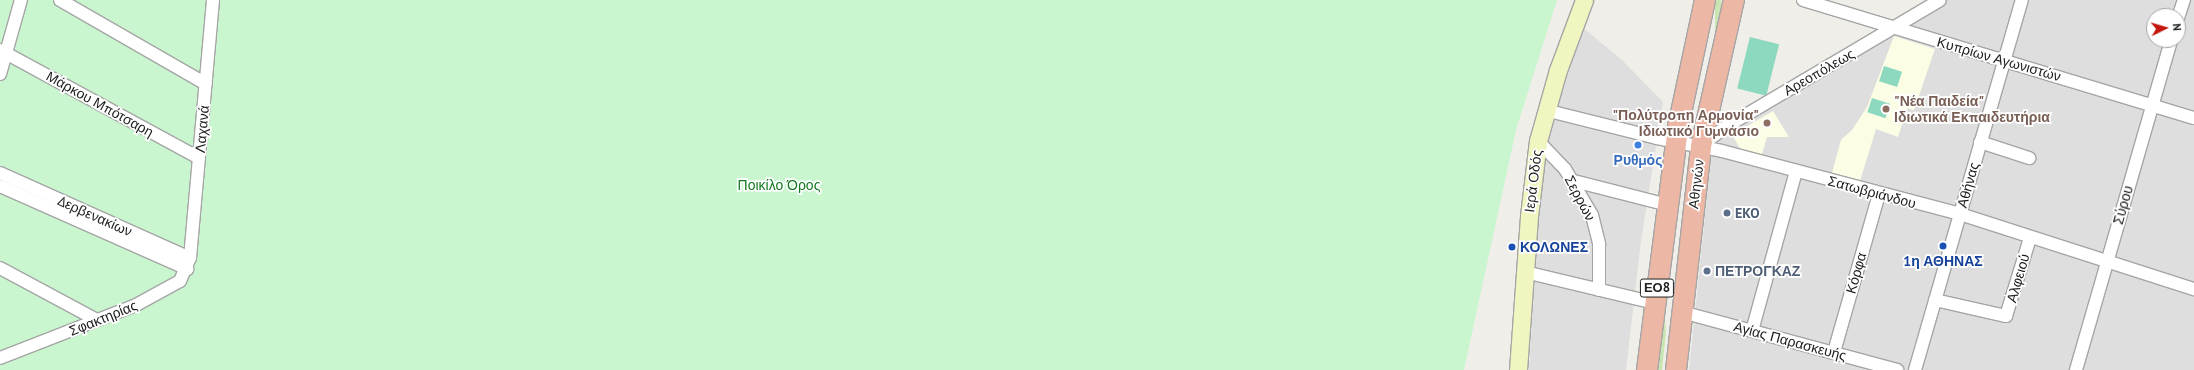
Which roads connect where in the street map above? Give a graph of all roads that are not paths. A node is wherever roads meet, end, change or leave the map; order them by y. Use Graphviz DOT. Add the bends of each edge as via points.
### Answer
graph roads {
  1 [pos="21,0"];
  2 [pos="60,0"];
  3 [pos="1584,0"];
  4 [pos="1705,0"];
  5 [pos="1734,0"];
  6 [pos="1803,0"];
  7 [pos="1940,0"];
  8 [pos="2022,0"];
  9 [pos="211,1"];
  10 [pos="1895,28"];
  11 [pos="2169,48"];
  12 [pos="3,52"];
  13 [pos="2005,60"];
  14 [pos="0,74"];
  15 [pos="206,84"];
  16 [pos="2151,105"];
  17 [pos="1545,110"];
  18 [pos="2194,118"];
  19 [pos="1538,141"];
  20 [pos="1676,142"];
  21 [pos="1980,142"];
  22 [pos="1700,146"];
  23 [pos="199,158"];
  24 [pos="2029,158"];
  25 [pos="1796,171"];
  26 [pos="0,173"];
  27 [pos="1574,181"];
  28 [pos="0,186"];
  29 [pos="1879,194"];
  30 [pos="1668,205"];
  31 [pos="1960,214"];
  32 [pos="2030,238"];
  33 [pos="2107,262"];
  34 [pos="188,264"];
  35 [pos="0,268"];
  36 [pos="1525,272"];
  37 [pos="2194,289"];
  38 [pos="1599,290"];
  39 [pos="1934,300"];
  40 [pos="1655,302"];
  41 [pos="1682,312"];
  42 [pos="97,320"];
  43 [pos="1752,331"];
  44 [pos="1834,352"];
  45 [pos="0,358"];
  46 [pos="1518,370"];
  47 [pos="1647,370"];
  48 [pos="1676,370"];
  49 [pos="1897,370"];
  50 [pos="1915,370"];
  51 [pos="2076,370"];
  1 -- 12 [label="street"];
  2 -- 15 [label="street"];
  3 -- 17 [label="main road, Ιερά Οδός"];
  4 -- 20 [label="highway, Αθηνών / ΕΟ8"];
  5 -- 22 [label="highway, Αθηνών / ΕΟ8"];
  6 -- 10 [label="street, Κυπρίων Αγωνιστών"];
  7 -- 10 [label="street, Αρεοπόλεως"];
  8 -- 13 [label="street, Αθήνας"];
  9 -- 15 [label="street, Λαχανά"];
  10 -- 13 [label="street, Κυπρίων Αγωνιστών"];
  10 -- 22 [label="street, Αρεοπόλεως" via="1727,126"];
  11 -- 16 [label="street, Σύρου"];
  12 -- 14 [label="street"];
  12 -- 23 [label="street, Μάρκου Μπότσαρη"];
  13 -- 16 [label="street, Κυπρίων Αγωνιστών"];
  13 -- 21 [label="street, Αθήνας"];
  15 -- 23 [label="street, Λαχανά"];
  16 -- 18 [label="street, Κυπρίων Αγωνιστών"];
  16 -- 33 [label="street, Σύρου"];
  17 -- 19 [label="main road, Ιερά Οδός"];
  17 -- 20 [label="street, Σατωβριάνδου"];
  19 -- 27 [label="street, Σερρών" via="1559,161"];
  19 -- 36 [label="main road, Ιερά Οδός"];
  20 -- 22 [label="street, Σατωβριάνδου"];
  20 -- 30 [label="highway, Αθηνών / ΕΟ8"];
  21 -- 24 [label="street"];
  21 -- 31 [label="street, Αθήνας"];
  22 -- 25 [label="street, Σατωβριάνδου"];
  22 -- 41 [label="highway, Αθηνών / ΕΟ8"];
  23 -- 34 [label="street, Λαχανά"];
  25 -- 29 [label="street, Σατωβριάνδου"];
  25 -- 43 [label="street"];
  26 -- 34 [label="street, Δερβενακίων"];
  27 -- 30 [label="street"];
  27 -- 38 [label="street, Σερρών" via="1592,215 1596,230"];
  28 -- 34 [label="street, Δερβενακίων"];
  29 -- 31 [label="street, Σατωβριάνδου"];
  29 -- 44 [label="street, Κόρφα"];
  30 -- 40 [label="highway, Αθηνών / ΕΟ8"];
  31 -- 32 [label="street, Σατωβριάνδου"];
  31 -- 39 [label="street, Αθήνας"];
  32 -- 33 [label="street, Σατωβριάνδου"];
  32 -- 39 [label="street, Αλφειού" via="2006,316"];
  33 -- 37 [label="street, Σατωβριάνδου"];
  33 -- 51 [label="street, Σύρου"];
  34 -- 42 [label="street, Σφακτηρίας" via="180,281 171,287 136,305"];
  35 -- 42 [label="street"];
  36 -- 38 [label="street"];
  36 -- 46 [label="main road, Ιερά Οδός"];
  38 -- 40 [label="street"];
  39 -- 50 [label="street, Αθήνας"];
  40 -- 47 [label="highway, Αθηνών / ΕΟ8"];
  41 -- 43 [label="street, Αγίας Παρασκευής"];
  41 -- 48 [label="highway, Αθηνών / ΕΟ8"];
  42 -- 45 [label="street, Σφακτηρίας"];
  43 -- 44 [label="street, Αγίας Παρασκευής"];
  44 -- 49 [label="street, Αγίας Παρασκευής"];
}
